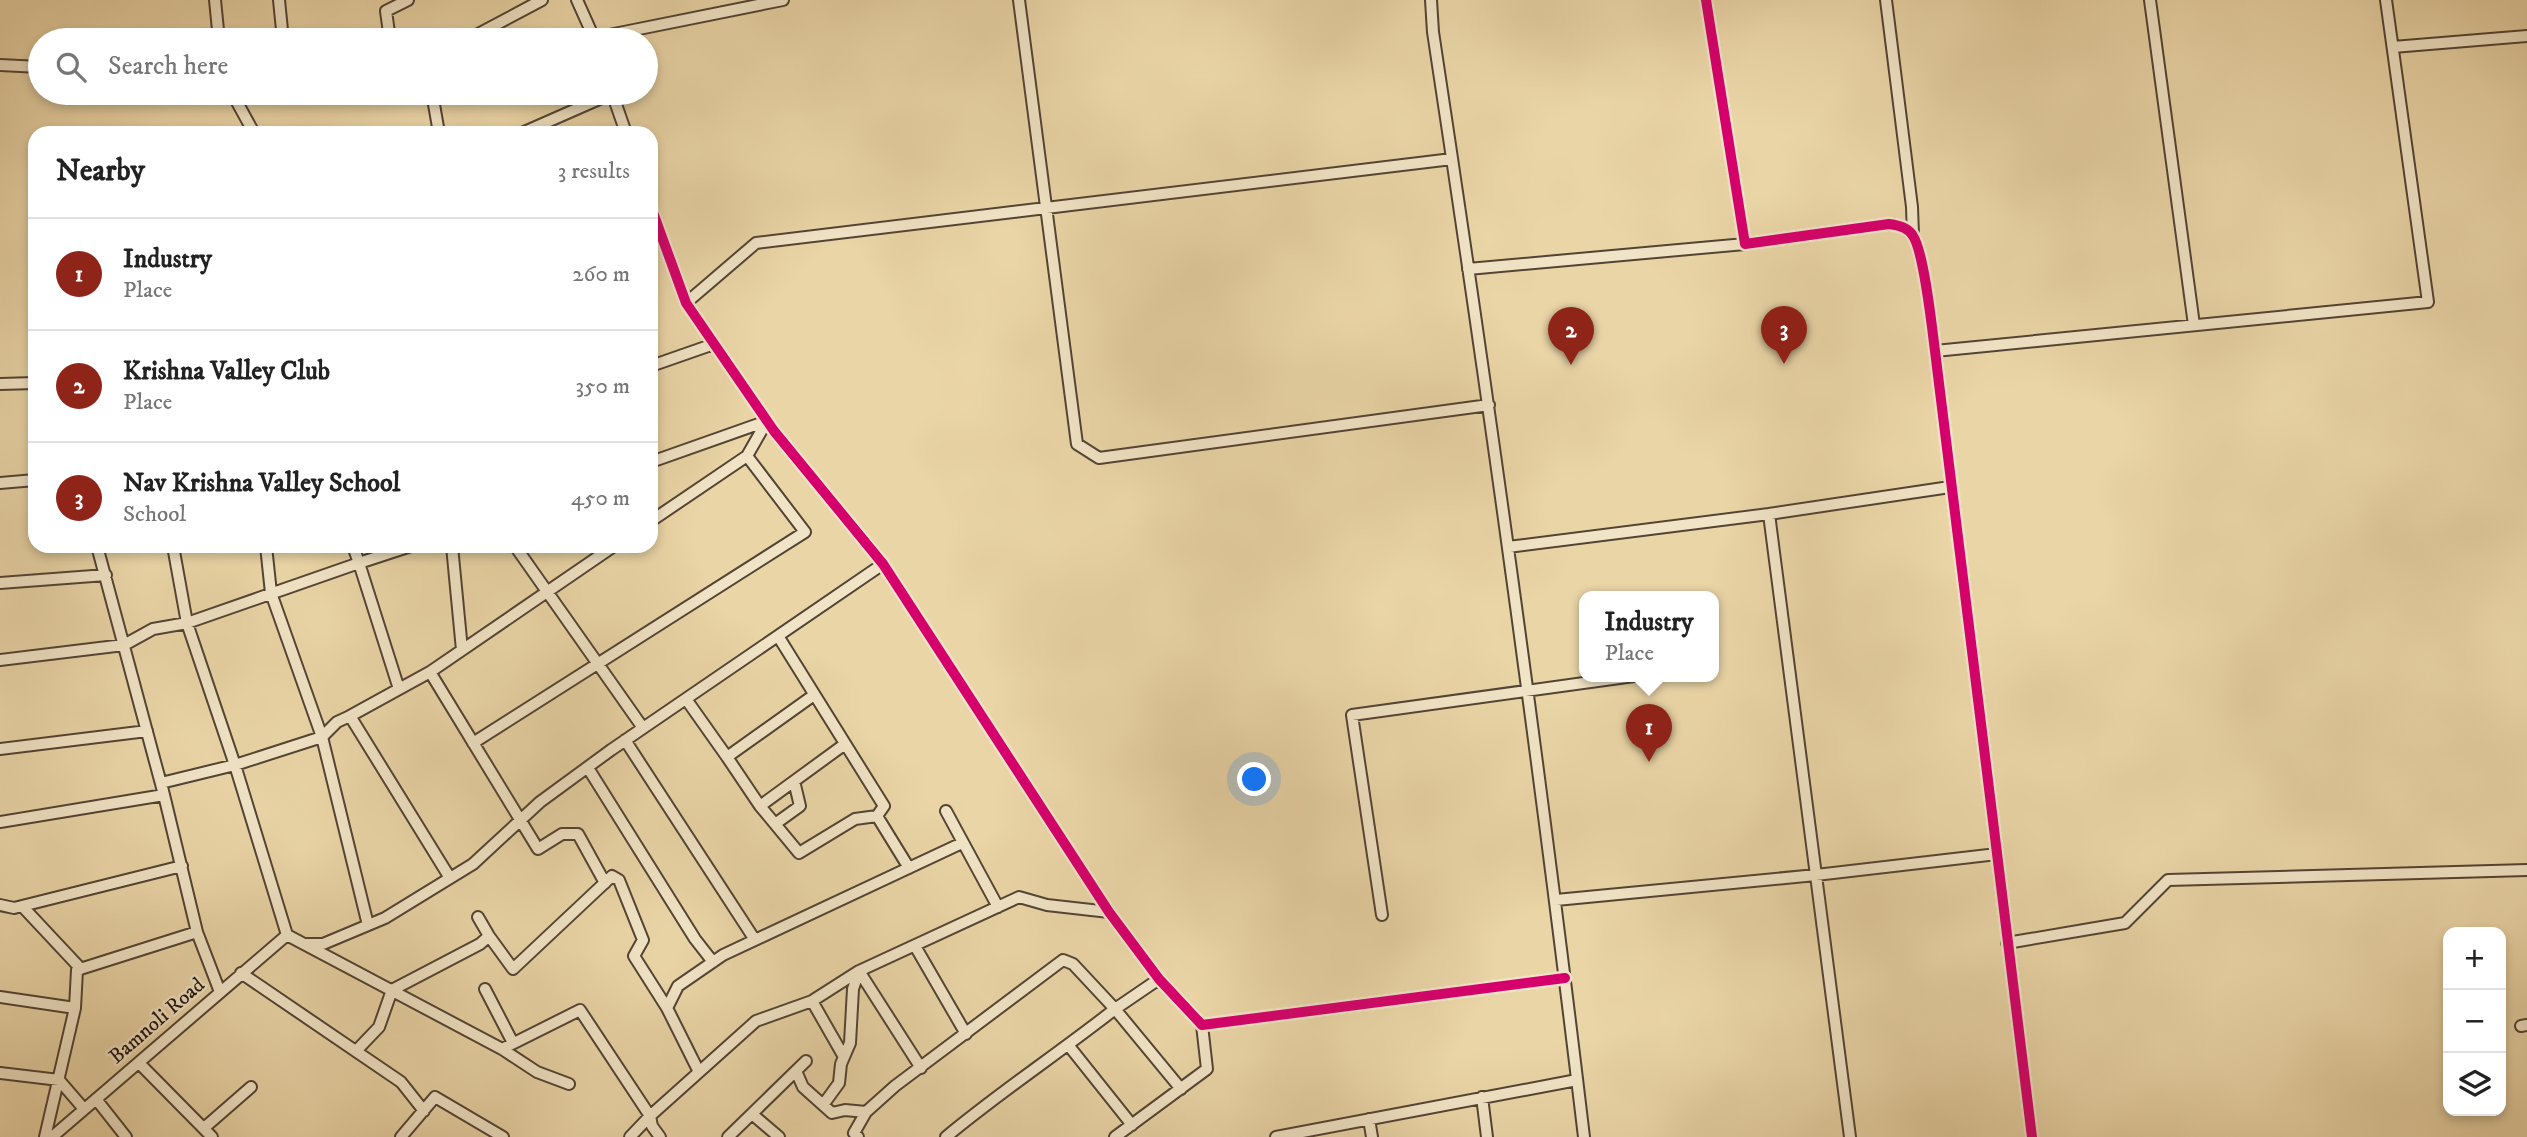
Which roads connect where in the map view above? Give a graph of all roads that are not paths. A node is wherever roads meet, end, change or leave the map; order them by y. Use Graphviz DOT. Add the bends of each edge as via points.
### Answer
graph roads {
  1 [pos="215,0"];
  2 [pos="279,0"];
  3 [pos="408,0"];
  4 [pos="542,0"];
  5 [pos="576,0"];
  6 [pos="783,0"];
  7 [pos="1019,0"];
  8 [pos="1431,0"];
  9 [pos="1706,0"];
  10 [pos="1886,0"];
  11 [pos="2150,0"];
  12 [pos="2386,0"];
  13 [pos="384,6"];
  14 [pos="218,28"];
  15 [pos="282,28"];
  16 [pos="388,28"];
  17 [pos="490,28"];
  18 [pos="589,28"];
  19 [pos="647,28"];
  20 [pos="2527,36"];
  21 [pos="2393,47"];
  22 [pos="0,65"];
  23 [pos="28,66"];
  24 [pos="239,105"];
  25 [pos="434,105"];
  26 [pos="586,105"];
  27 [pos="617,105"];
  28 [pos="250,126"];
  29 [pos="438,126"];
  30 [pos="538,126"];
  31 [pos="624,126"];
  32 [pos="1452,159"];
  33 [pos="1046,208"];
  34 [pos="658,227"];
  35 [pos="1913,235"];
  36 [pos="1745,244"];
  37 [pos="1468,269"];
  38 [pos="686,303"];
  39 [pos="2194,326"];
  40 [pos="714,344"];
  41 [pos="1935,351"];
  42 [pos="658,364"];
  43 [pos="28,383"];
  44 [pos="0,384"];
  45 [pos="1489,405"];
  46 [pos="767,421"];
  47 [pos="747,456"];
  48 [pos="658,460"];
  49 [pos="28,481"];
  50 [pos="0,483"];
  51 [pos="1950,487"];
  52 [pos="1769,514"];
  53 [pos="658,516"];
  54 [pos="1508,547"];
  55 [pos="99,553"];
  56 [pos="174,553"];
  57 [pos="267,553"];
  58 [pos="355,553"];
  59 [pos="390,553"];
  60 [pos="453,553"];
  61 [pos="520,553"];
  62 [pos="604,553"];
  63 [pos="359,563"];
  64 [pos="883,564"];
  65 [pos="106,575"];
  66 [pos="0,583"];
  67 [pos="547,592"];
  68 [pos="271,593"];
  69 [pos="187,623"];
  70 [pos="778,636"];
  71 [pos="124,645"];
  72 [pos="462,650"];
  73 [pos="0,660"];
  74 [pos="598,665"];
  75 [pos="430,672"];
  76 [pos="1591,682"];
  77 [pos="399,689"];
  78 [pos="1527,691"];
  79 [pos="814,695"];
  80 [pos="686,699"];
  81 [pos="350,716"];
  82 [pos="643,728"];
  83 [pos="147,732"];
  84 [pos="322,737"];
  85 [pos="625,740"];
  86 [pos="473,743"];
  87 [pos="845,744"];
  88 [pos="0,749"];
  89 [pos="727,757"];
  90 [pos="234,765"];
  91 [pos="588,768"];
  92 [pos="793,781"];
  93 [pos="164,795"];
  94 [pos="760,806"];
  95 [pos="946,811"];
  96 [pos="877,816"];
  97 [pos="520,821"];
  98 [pos="0,822"];
  99 [pos="775,824"];
  100 [pos="962,843"];
  101 [pos="1997,854"];
  102 [pos="182,866"];
  103 [pos="909,868"];
  104 [pos="2527,870"];
  105 [pos="1816,875"];
  106 [pos="450,878"];
  107 [pos="605,883"];
  108 [pos="1556,900"];
  109 [pos="0,905"];
  110 [pos="22,906"];
  111 [pos="998,907"];
  112 [pos="1109,912"];
  113 [pos="1382,915"];
  114 [pos="478,917"];
  115 [pos="368,925"];
  116 [pos="197,932"];
  117 [pos="287,935"];
  118 [pos="489,936"];
  119 [pos="755,940"];
  120 [pos="2007,943"];
  121 [pos="304,944"];
  122 [pos="915,946"];
  123 [pos="713,962"];
  124 [pos="81,969"];
  125 [pos="859,971"];
  126 [pos="242,973"];
  127 [pos="1565,978"];
  128 [pos="1159,979"];
  129 [pos="485,989"];
  130 [pos="392,990"];
  131 [pos="220,992"];
  132 [pos="0,997"];
  133 [pos="812,1001"];
  134 [pos="667,1008"];
  135 [pos="75,1009"];
  136 [pos="1115,1009"];
  137 [pos="1202,1025"];
  138 [pos="966,1034"];
  139 [pos="513,1043"];
  140 [pos="1069,1045"];
  141 [pos="502,1049"];
  142 [pos="356,1051"];
  143 [pos="844,1057"];
  144 [pos="806,1061"];
  145 [pos="139,1063"];
  146 [pos="921,1068"];
  147 [pos="796,1071"];
  148 [pos="699,1072"];
  149 [pos="0,1073"];
  150 [pos="58,1080"];
  151 [pos="1577,1080"];
  152 [pos="569,1084"];
  153 [pos="251,1087"];
  154 [pos="1181,1089"];
  155 [pos="1482,1097"];
  156 [pos="96,1099"];
  157 [pos="823,1105"];
  158 [pos="84,1109"];
  159 [pos="424,1111"];
  160 [pos="866,1112"];
  161 [pos="752,1114"];
  162 [pos="650,1116"];
  163 [pos="1369,1119"];
  164 [pos="1132,1125"];
  165 [pos="208,1133"];
  166 [pos="45,1137"];
  167 [pos="52,1137"];
  168 [pos="127,1137"];
  169 [pos="401,1137"];
  170 [pos="503,1137"];
  171 [pos="631,1137"];
  172 [pos="660,1137"];
  173 [pos="729,1137"];
  174 [pos="779,1137"];
  175 [pos="858,1137"];
  176 [pos="946,1137"];
  177 [pos="1115,1137"];
  178 [pos="1276,1137"];
  179 [pos="1372,1137"];
  180 [pos="1487,1137"];
  181 [pos="1584,1137"];
  182 [pos="1850,1137"];
  183 [pos="2032,1137"];
  1 -- 14 [label="street"];
  2 -- 15 [label="street"];
  3 -- 13 [label="street"];
  4 -- 17 [label="street"];
  5 -- 18 [label="street"];
  6 -- 19 [label="street"];
  7 -- 33 [label="street"];
  8 -- 32 [label="street"];
  9 -- 36 [label="street"];
  10 -- 35 [label="street"];
  11 -- 39 [label="street"];
  12 -- 21 [label="street"];
  13 -- 16 [label="street"];
  20 -- 21 [label="street"];
  21 -- 39 [label="street" via="2428,302"];
  22 -- 23 [label="street"];
  24 -- 28 [label="street"];
  25 -- 29 [label="street"];
  26 -- 30 [label="street"];
  27 -- 31 [label="street"];
  32 -- 33 [label="street"];
  32 -- 37 [label="street"];
  33 -- 38 [label="street" via="756,243"];
  33 -- 45 [label="street" via="1077,444 1099,458"];
  34 -- 38 [label="street"];
  35 -- 36 [label="street" via="1889,224"];
  35 -- 41 [label="street"];
  36 -- 37 [label="street"];
  37 -- 45 [label="street"];
  38 -- 40 [label="street"];
  39 -- 41 [label="street"];
  40 -- 42 [label="street"];
  40 -- 46 [label="street"];
  41 -- 51 [label="street"];
  43 -- 44 [label="street"];
  45 -- 54 [label="street"];
  46 -- 47 [label="street"];
  46 -- 48 [label="street"];
  46 -- 64 [label="street"];
  47 -- 53 [label="street"];
  47 -- 74 [label="street" via="805,532"];
  49 -- 50 [label="street"];
  51 -- 52 [label="street"];
  51 -- 101 [label="street"];
  52 -- 54 [label="street"];
  52 -- 105 [label="street"];
  54 -- 78 [label="street"];
  55 -- 65 [label="street"];
  56 -- 69 [label="street"];
  57 -- 68 [label="street"];
  58 -- 63 [label="street"];
  59 -- 63 [label="street"];
  60 -- 72 [label="street"];
  61 -- 67 [label="street"];
  62 -- 67 [label="street"];
  63 -- 68 [label="street"];
  63 -- 77 [label="street"];
  64 -- 70 [label="street"];
  64 -- 112 [label="street"];
  65 -- 66 [label="street"];
  65 -- 71 [label="street"];
  67 -- 72 [label="street"];
  67 -- 74 [label="street"];
  68 -- 69 [label="street"];
  68 -- 84 [label="street"];
  69 -- 71 [label="street" via="153,629"];
  69 -- 90 [label="street"];
  70 -- 79 [label="street"];
  70 -- 80 [label="street"];
  71 -- 73 [label="street"];
  71 -- 83 [label="street"];
  72 -- 75 [label="street"];
  74 -- 82 [label="street"];
  74 -- 86 [label="street"];
  75 -- 77 [label="street"];
  75 -- 86 [label="street"];
  76 -- 78 [label="street"];
  77 -- 81 [label="street"];
  78 -- 108 [label="street"];
  78 -- 113 [label="street" via="1352,715"];
  79 -- 87 [label="street"];
  79 -- 89 [label="street"];
  80 -- 82 [label="street"];
  80 -- 89 [label="street"];
  81 -- 84 [label="street"];
  81 -- 106 [label="street"];
  82 -- 85 [label="street"];
  83 -- 88 [label="street"];
  83 -- 93 [label="street"];
  84 -- 90 [label="street"];
  84 -- 115 [label="street"];
  85 -- 91 [label="street"];
  85 -- 119 [label="street"];
  86 -- 97 [label="street"];
  87 -- 92 [label="street"];
  87 -- 96 [label="street" via="884,806"];
  89 -- 94 [label="street"];
  90 -- 93 [label="street" via="161,783"];
  90 -- 117 [label="street"];
  91 -- 97 [label="street"];
  91 -- 123 [label="street"];
  92 -- 94 [label="street"];
  92 -- 99 [label="street" via="800,806"];
  93 -- 98 [label="street"];
  93 -- 102 [label="street"];
  94 -- 99 [label="street"];
  95 -- 100 [label="street"];
  96 -- 99 [label="street" via="855,819 799,853"];
  96 -- 103 [label="street"];
  97 -- 106 [label="street" via="473,864"];
  97 -- 107 [label="street" via="538,849 562,834 578,834"];
  100 -- 103 [label="street"];
  100 -- 111 [label="street"];
  101 -- 105 [label="street"];
  101 -- 120 [label="street"];
  102 -- 110 [label="street"];
  102 -- 116 [label="street"];
  103 -- 119 [label="street"];
  104 -- 120 [label="street" via="2168,880 2125,923"];
  105 -- 108 [label="street"];
  105 -- 182 [label="street"];
  106 -- 115 [label="street"];
  107 -- 118 [label="street" via="513,969"];
  107 -- 134 [label="street" via="612,876 619,880 643,940 634,956"];
  108 -- 127 [label="street"];
  109 -- 110 [label="street"];
  110 -- 124 [label="street"];
  111 -- 112 [label="street" via="1019,897"];
  111 -- 122 [label="street"];
  112 -- 128 [label="street"];
  114 -- 118 [label="street"];
  115 -- 121 [label="street" via="323,944"];
  116 -- 124 [label="street"];
  116 -- 131 [label="street"];
  117 -- 121 [label="street"];
  117 -- 126 [label="street, Bamnoli Road"];
  118 -- 130 [label="street"];
  119 -- 123 [label="street"];
  120 -- 183 [label="street"];
  121 -- 130 [label="street"];
  122 -- 125 [label="street"];
  122 -- 138 [label="street"];
  123 -- 134 [label="street" via="678,986"];
  124 -- 135 [label="street" via="77,970"];
  125 -- 133 [label="street"];
  125 -- 143 [label="street" via="853,989 850,1043"];
  125 -- 146 [label="street"];
  126 -- 131 [label="street, Bamnoli Road"];
  126 -- 142 [label="street"];
  127 -- 137 [label="street"];
  127 -- 151 [label="street"];
  128 -- 136 [label="street"];
  128 -- 137 [label="street"];
  129 -- 139 [label="street"];
  130 -- 141 [label="street"];
  130 -- 142 [label="street" via="379,1027"];
  131 -- 145 [label="street, Bamnoli Road"];
  132 -- 135 [label="street"];
  133 -- 143 [label="street"];
  133 -- 148 [label="street" via="756,1021"];
  134 -- 148 [label="street"];
  135 -- 150 [label="street"];
  136 -- 138 [label="street" via="1073,964 1063,960"];
  136 -- 140 [label="street"];
  136 -- 154 [label="street"];
  137 -- 154 [label="street" via="1207,1069"];
  138 -- 146 [label="street"];
  139 -- 141 [label="street"];
  139 -- 162 [label="street" via="580,1010"];
  140 -- 164 [label="street"];
  140 -- 176 [label="street" via="988,1101"];
  141 -- 152 [label="street" via="537,1072"];
  142 -- 159 [label="street" via="401,1082"];
  143 -- 157 [label="street" via="839,1083"];
  144 -- 147 [label="street"];
  145 -- 156 [label="street, Bamnoli Road"];
  145 -- 165 [label="street"];
  146 -- 160 [label="street"];
  147 -- 157 [label="street" via="803,1087"];
  147 -- 161 [label="street"];
  148 -- 162 [label="street"];
  149 -- 150 [label="street"];
  150 -- 158 [label="street"];
  150 -- 166 [label="street"];
  151 -- 155 [label="street"];
  151 -- 181 [label="street"];
  153 -- 165 [label="street"];
  154 -- 164 [label="street"];
  155 -- 163 [label="street"];
  155 -- 180 [label="street"];
  156 -- 158 [label="street, Bamnoli Road"];
  156 -- 168 [label="street"];
  157 -- 160 [label="street" via="832,1113"];
  158 -- 167 [label="street, Bamnoli Road"];
  159 -- 169 [label="street"];
  159 -- 170 [label="street" via="435,1097"];
  160 -- 175 [label="street" via="854,1133"];
  161 -- 173 [label="street"];
  161 -- 174 [label="street"];
  162 -- 171 [label="street"];
  162 -- 172 [label="street"];
  163 -- 178 [label="street"];
  163 -- 179 [label="street"];
  164 -- 177 [label="street"];
}
